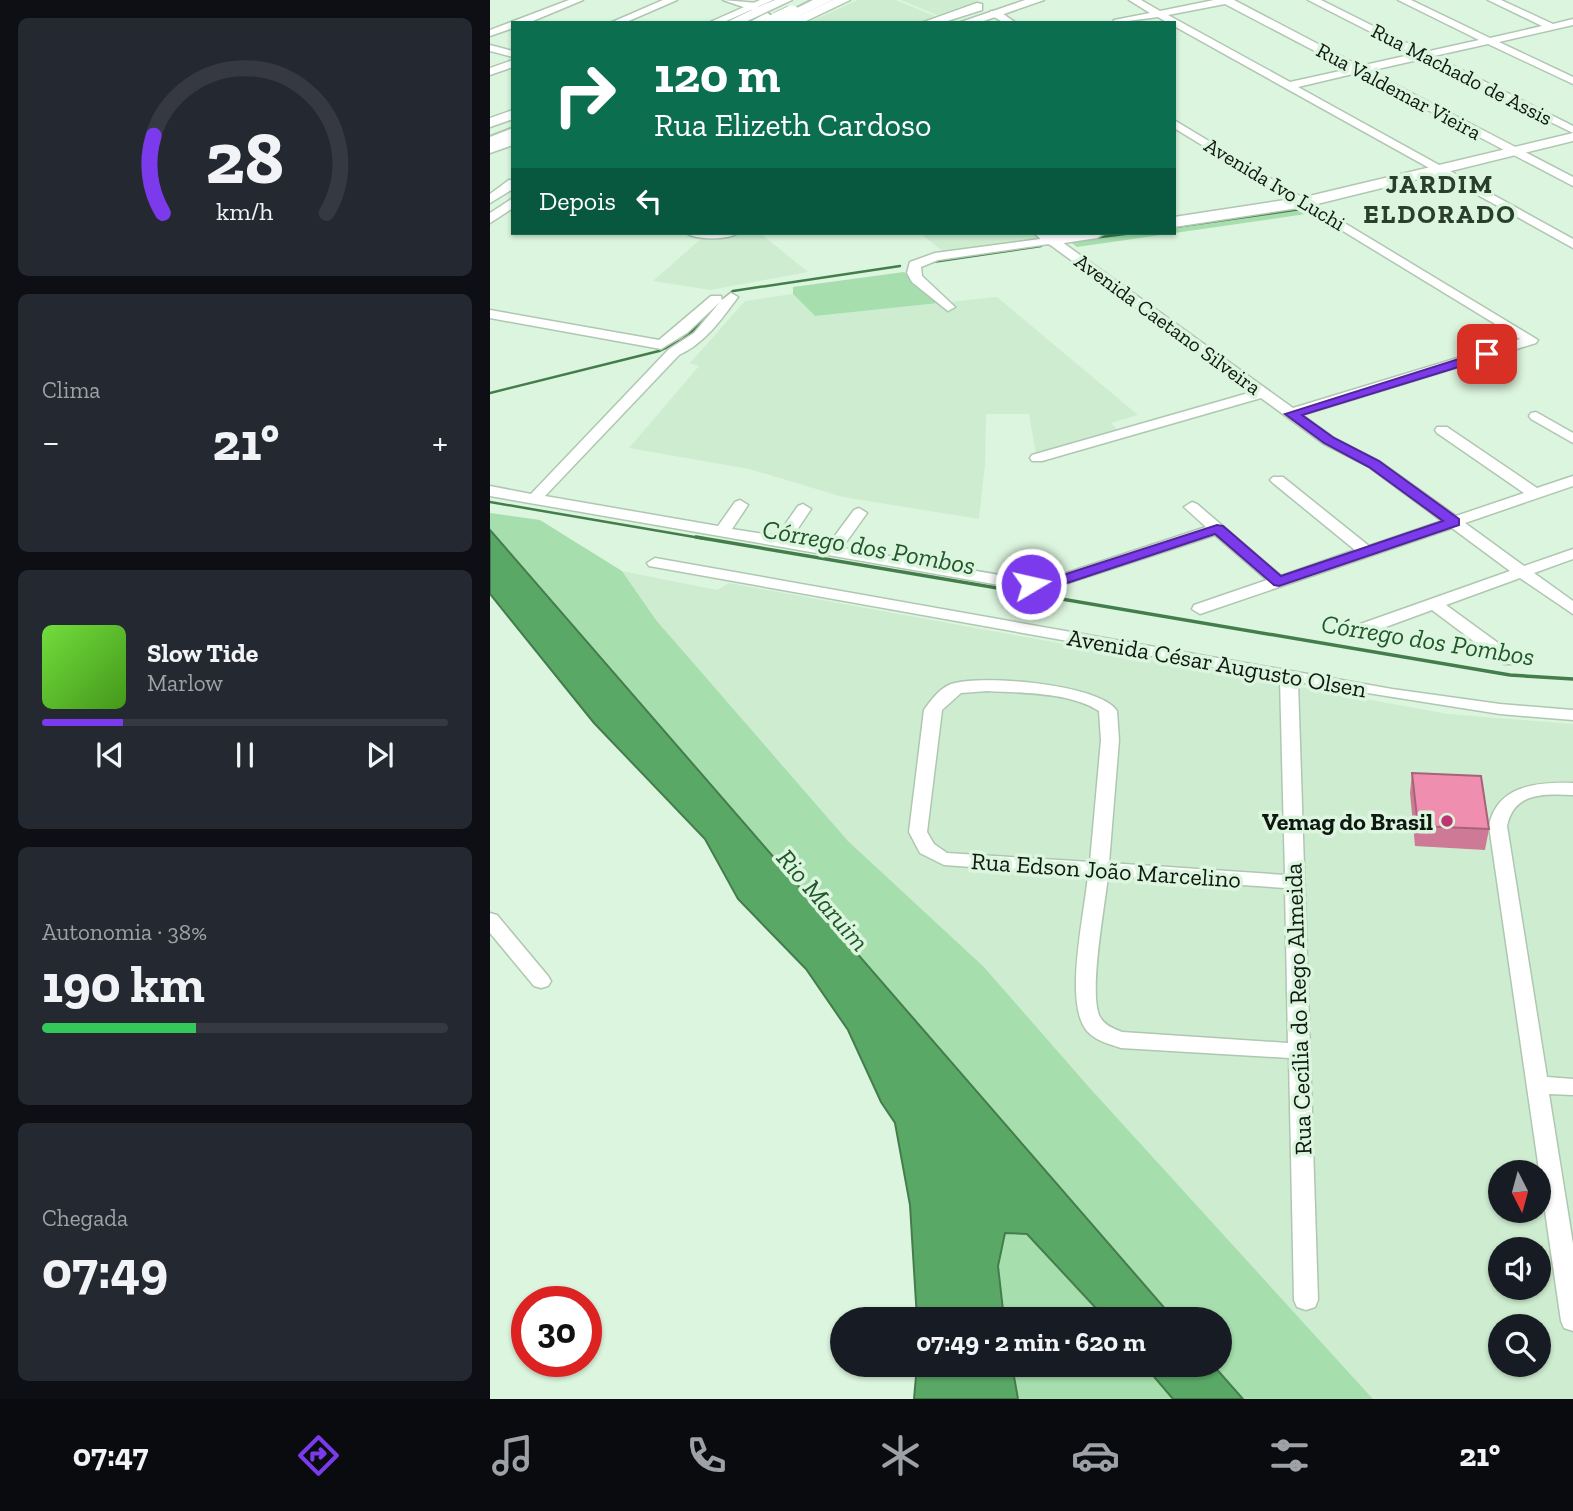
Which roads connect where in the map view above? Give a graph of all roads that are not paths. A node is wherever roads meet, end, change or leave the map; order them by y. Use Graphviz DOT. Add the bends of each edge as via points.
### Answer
graph roads {
  1 [pos="578,0"];
  2 [pos="672,0"];
  3 [pos="729,0"];
  4 [pos="810,0"];
  5 [pos="826,0"];
  6 [pos="844,0"];
  7 [pos="1038,0"];
  8 [pos="1134,0"];
  9 [pos="1227,0"];
  10 [pos="1313,0"];
  11 [pos="1403,0"];
  12 [pos="1493,0"];
  13 [pos="997,7"];
  14 [pos="1162,14"];
  15 [pos="776,15"];
  16 [pos="523,21"];
  17 [pos="620,21"];
  18 [pos="729,21"];
  19 [pos="742,21"];
  20 [pos="936,21"];
  21 [pos="968,21"];
  22 [pos="1009,21"];
  23 [pos="1124,21"];
  24 [pos="1174,21"];
  25 [pos="1176,22"];
  26 [pos="1573,22"];
  27 [pos="511,26"];
  28 [pos="1552,27"];
  29 [pos="490,33"];
  30 [pos="1489,41"];
  31 [pos="490,48"];
  32 [pos="511,53"];
  33 [pos="1424,55"];
  34 [pos="511,64"];
  35 [pos="1358,70"];
  36 [pos="490,72"];
  37 [pos="1573,81"];
  38 [pos="1287,86"];
  39 [pos="511,115"];
  40 [pos="490,123"];
  41 [pos="511,124"];
  42 [pos="1176,124"];
  43 [pos="1573,130"];
  44 [pos="490,133"];
  45 [pos="511,134"];
  46 [pos="1573,136"];
  47 [pos="511,142"];
  48 [pos="490,143"];
  49 [pos="490,149"];
  50 [pos="1515,151"];
  51 [pos="1440,170"];
  52 [pos="1573,181"];
  53 [pos="511,184"];
  54 [pos="490,200"];
  55 [pos="1305,202"];
  56 [pos="511,204"];
  57 [pos="490,219"];
  58 [pos="1176,222"];
  59 [pos="1046,236"];
  60 [pos="1573,243"];
  61 [pos="724,298"];
  62 [pos="948,307"];
  63 [pos="490,314"];
  64 [pos="667,349"];
  65 [pos="1263,393"];
  66 [pos="1292,414"];
  67 [pos="1536,416"];
  68 [pos="1442,430"];
  69 [pos="1573,439"];
  70 [pos="1037,458"];
  71 [pos="1278,480"];
  72 [pos="1573,481"];
  73 [pos="490,491"];
  74 [pos="1536,494"];
  75 [pos="534,499"];
  76 [pos="740,505"];
  77 [pos="1192,507"];
  78 [pos="803,509"];
  79 [pos="859,513"];
  80 [pos="1454,522"];
  81 [pos="1217,529"];
  82 [pos="722,532"];
  83 [pos="781,542"];
  84 [pos="832,551"];
  85 [pos="1367,552"];
  86 [pos="1573,554"];
  87 [pos="655,563"];
  88 [pos="1522,572"];
  89 [pos="1279,582"];
  90 [pos="1434,604"];
  91 [pos="1200,609"];
  92 [pos="1573,609"];
  93 [pos="1354,632"];
  94 [pos="1510,660"];
  95 [pos="1289,677"];
  96 [pos="1573,715"];
  97 [pos="1573,789"];
  98 [pos="1099,869"];
  99 [pos="1294,882"];
  100 [pos="490,920"];
  101 [pos="541,981"];
  102 [pos="1299,1051"];
  103 [pos="1538,1085"];
  104 [pos="1573,1087"];
  105 [pos="1306,1300"];
  106 [pos="1573,1321"];
  1 -- 16 [label="street"];
  2 -- 17 [label="street"];
  3 -- 15 [label="main road"];
  4 -- 15 [label="highway"];
  5 -- 15 [label="highway"];
  6 -- 15 [label="main road"];
  7 -- 13 [label="main road"];
  8 -- 14 [label="street"];
  9 -- 14 [label="street"];
  9 -- 35 [label="street, Rua Valdemar Vieira"];
  10 -- 33 [label="street, Rua Machado de Assis"];
  11 -- 30 [label="street"];
  12 -- 28 [label="street"];
  13 -- 20 [label="main road"];
  13 -- 21 [label="main road"];
  13 -- 22 [label="street"];
  14 -- 23 [label="street"];
  14 -- 24 [label="street"];
  15 -- 18 [label="street"];
  15 -- 19 [label="main road"];
  25 -- 38 [label="street"];
  26 -- 28 [label="street"];
  27 -- 29 [label="street"];
  28 -- 30 [label="street"];
  30 -- 33 [label="street"];
  30 -- 37 [label="street"];
  31 -- 32 [label="street"];
  33 -- 35 [label="street"];
  33 -- 43 [label="street, Rua Machado de Assis"];
  34 -- 36 [label="street"];
  35 -- 38 [label="street"];
  35 -- 50 [label="street, Rua Valdemar Vieira"];
  38 -- 51 [label="street"];
  39 -- 40 [label="main road"];
  41 -- 44 [label="highway"];
  42 -- 55 [label="street, Avenida Ivo Luchi"];
  45 -- 48 [label="highway"];
  46 -- 50 [label="main road"];
  47 -- 49 [label="main road"];
  50 -- 51 [label="main road"];
  50 -- 52 [label="street, Rua Valdemar Vieira"];
  51 -- 55 [label="main road"];
  51 -- 60 [label="street"];
  53 -- 54 [label="street"];
  55 -- 58 [label="main road"];
  55 -- 66 [label="street, Avenida Ivo Luchi" via="1531,340"];
  56 -- 57 [label="street"];
  59 -- 62 [label="street" via="934,257 915,265 917,279"];
  59 -- 65 [label="street, Avenida Caetano Silveira"];
  61 -- 64 [label="street" via="705,329 688,345"];
  63 -- 64 [label="street"];
  64 -- 75 [label="street"];
  65 -- 66 [label="street, Avenida Caetano Silveira"];
  65 -- 70 [label="street"];
  66 -- 80 [label="street, Avenida Caetano Silveira" via="1329,441 1374,464"];
  67 -- 69 [label="street"];
  68 -- 74 [label="street"];
  71 -- 85 [label="street"];
  72 -- 74 [label="street"];
  73 -- 75 [label="street"];
  74 -- 80 [label="street"];
  75 -- 82 [label="street"];
  76 -- 82 [label="street"];
  77 -- 81 [label="street"];
  78 -- 83 [label="street"];
  79 -- 84 [label="street"];
  80 -- 85 [label="street"];
  80 -- 88 [label="street, Avenida Caetano Silveira"];
  81 -- 84 [label="street" via="1042,584"];
  81 -- 89 [label="street"];
  82 -- 83 [label="street"];
  83 -- 84 [label="street"];
  85 -- 89 [label="street"];
  86 -- 88 [label="street"];
  87 -- 95 [label="street, Avenida César Augusto Olsen"];
  88 -- 90 [label="street"];
  88 -- 92 [label="street, Avenida Caetano Silveira"];
  89 -- 91 [label="street"];
  90 -- 93 [label="street"];
  90 -- 94 [label="street"];
  95 -- 96 [label="street, Avenida César Augusto Olsen" via="1446,702"];
  95 -- 99 [label="street, Rua Cecília do Rego Almeida"];
  97 -- 103 [label="street" via="1538,790 1513,798 1499,814"];
  98 -- 98 [label="street, Rua Edson João Marcelino" via="1110,740 1106,708 1093,699 1058,691 971,687 946,694 933,710 918,832 923,845 944,859"];
  98 -- 99 [label="street, Rua Edson João Marcelino"];
  98 -- 102 [label="street" via="1086,990 1092,1023 1103,1034 1121,1040"];
  99 -- 102 [label="street, Rua Cecília do Rego Almeida"];
  100 -- 101 [label="street"];
  102 -- 105 [label="street, Rua Cecília do Rego Almeida"];
  103 -- 104 [label="street"];
  103 -- 106 [label="street"];
}
